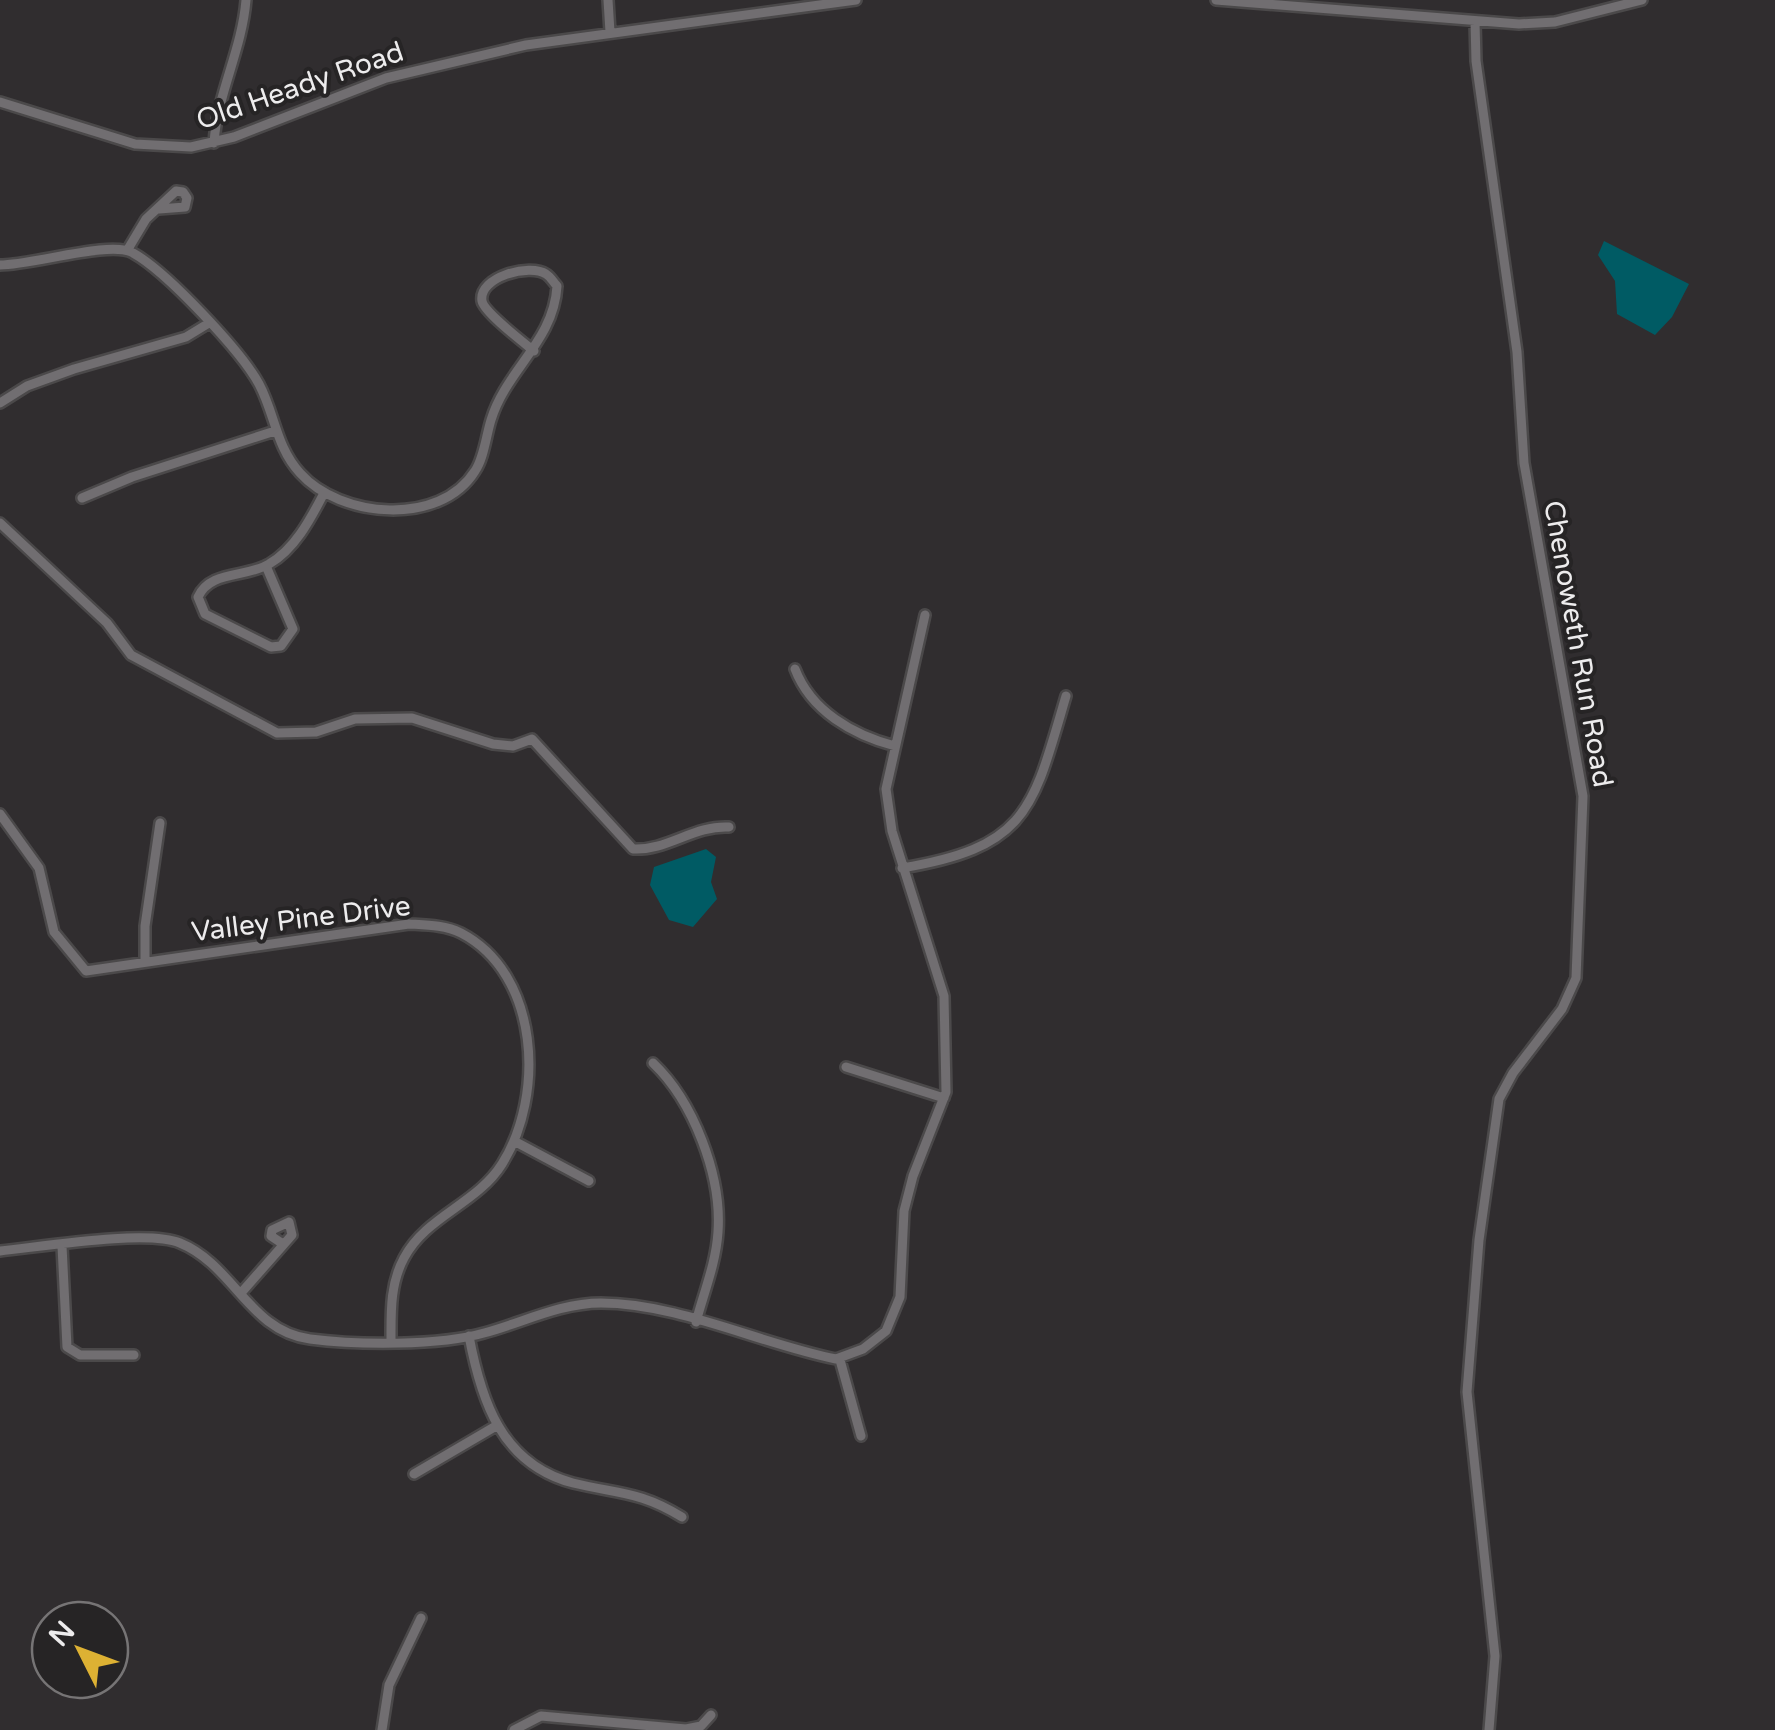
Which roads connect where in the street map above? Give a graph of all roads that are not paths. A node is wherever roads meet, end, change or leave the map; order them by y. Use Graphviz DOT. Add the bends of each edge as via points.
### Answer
graph roads {
  1 [pos="246,0"];
  2 [pos="608,0"];
  3 [pos="856,0"];
  4 [pos="1216,0"];
  5 [pos="1642,0"];
  6 [pos="1475,22"];
  7 [pos="610,32"];
  8 [pos="0,102"];
  9 [pos="214,143"];
  10 [pos="159,209"];
  11 [pos="128,249"];
  12 [pos="0,265"];
  13 [pos="209,323"];
  14 [pos="534,351"];
  15 [pos="0,402"];
  16 [pos="274,432"];
  17 [pos="323,495"];
  18 [pos="82,498"];
  19 [pos="0,523"];
  20 [pos="266,566"];
  21 [pos="925,615"];
  22 [pos="795,669"];
  23 [pos="1066,696"];
  24 [pos="895,746"];
  25 [pos="0,814"];
  26 [pos="160,823"];
  27 [pos="730,827"];
  28 [pos="902,868"];
  29 [pos="146,960"];
  30 [pos="653,1062"];
  31 [pos="846,1067"];
  32 [pos="944,1098"];
  33 [pos="514,1140"];
  34 [pos="589,1180"];
  35 [pos="283,1244"];
  36 [pos="62,1246"];
  37 [pos="0,1251"];
  38 [pos="241,1293"];
  39 [pos="696,1322"];
  40 [pos="469,1336"];
  41 [pos="391,1340"];
  42 [pos="134,1355"];
  43 [pos="840,1360"];
  44 [pos="496,1426"];
  45 [pos="862,1436"];
  46 [pos="414,1474"];
  47 [pos="682,1518"];
  48 [pos="420,1618"];
  49 [pos="712,1715"];
  50 [pos="382,1730"];
  51 [pos="514,1730"];
  52 [pos="1489,1730"];
  1 -- 9 [label="street"];
  2 -- 7 [label="street"];
  3 -- 7 [label="street, Old Heady Road"];
  4 -- 6 [label="street"];
  5 -- 6 [label="street" via="1555,22"];
  6 -- 52 [label="street, Chenoweth Run Road" via="1517,352 1524,464 1584,796 1576,978 1499,1099 1479,1240 1467,1392 1495,1656"];
  7 -- 9 [label="street, Old Heady Road" via="386,78"];
  8 -- 9 [label="street, Old Heady Road" via="135,144"];
  10 -- 11 [label="street"];
  11 -- 12 [label="street"];
  11 -- 13 [label="street"];
  13 -- 15 [label="street" via="186,337 27,386"];
  13 -- 16 [label="street" via="252,373"];
  14 -- 14 [label="street" via="550,324 557,286 546,273 529,270 494,280 481,299 486,311"];
  14 -- 17 [label="street" via="497,401 476,470 452,495 426,507 384,508"];
  16 -- 17 [label="street" via="298,472"];
  16 -- 18 [label="street"];
  17 -- 20 [label="street" via="289,549"];
  19 -- 27 [label="street" via="107,622 130,655 277,733 316,732 355,719 412,718 493,744 513,746 532,738 632,850"];
  20 -- 20 [label="street" via="212,581 198,596 205,614 271,648 289,639 292,620"];
  21 -- 24 [label="street"];
  22 -- 24 [label="street" via="803,691 833,718"];
  23 -- 28 [label="street" via="1024,816 998,839"];
  24 -- 28 [label="street" via="886,789"];
  25 -- 29 [label="street, Valley Pine Drive" via="39,868 54,932 86,970"];
  26 -- 29 [label="street" via="146,910"];
  28 -- 32 [label="street" via="944,996"];
  29 -- 33 [label="street, Valley Pine Drive" via="409,924 461,933 500,967 521,1008 528,1078"];
  30 -- 39 [label="street" via="685,1100 717,1202 716,1252"];
  31 -- 32 [label="street"];
  32 -- 43 [label="street" via="904,1211 900,1297 886,1331"];
  33 -- 34 [label="street"];
  33 -- 41 [label="street, Valley Pine Drive" via="491,1179 436,1221 404,1257 393,1287"];
  35 -- 38 [label="street"];
  36 -- 37 [label="street"];
  36 -- 38 [label="street" via="168,1239 197,1252"];
  36 -- 42 [label="street" via="67,1347 75,1354"];
  38 -- 41 [label="street" via="260,1318 294,1336"];
  39 -- 40 [label="street" via="598,1303"];
  39 -- 43 [label="street"];
  40 -- 41 [label="street"];
  40 -- 44 [label="street" via="479,1389"];
  43 -- 45 [label="street"];
  44 -- 46 [label="street"];
  44 -- 47 [label="street" via="528,1462 553,1476 646,1496"];
  48 -- 50 [label="street" via="389,1684"];
  49 -- 51 [label="street" via="686,1729 541,1716"];
}
